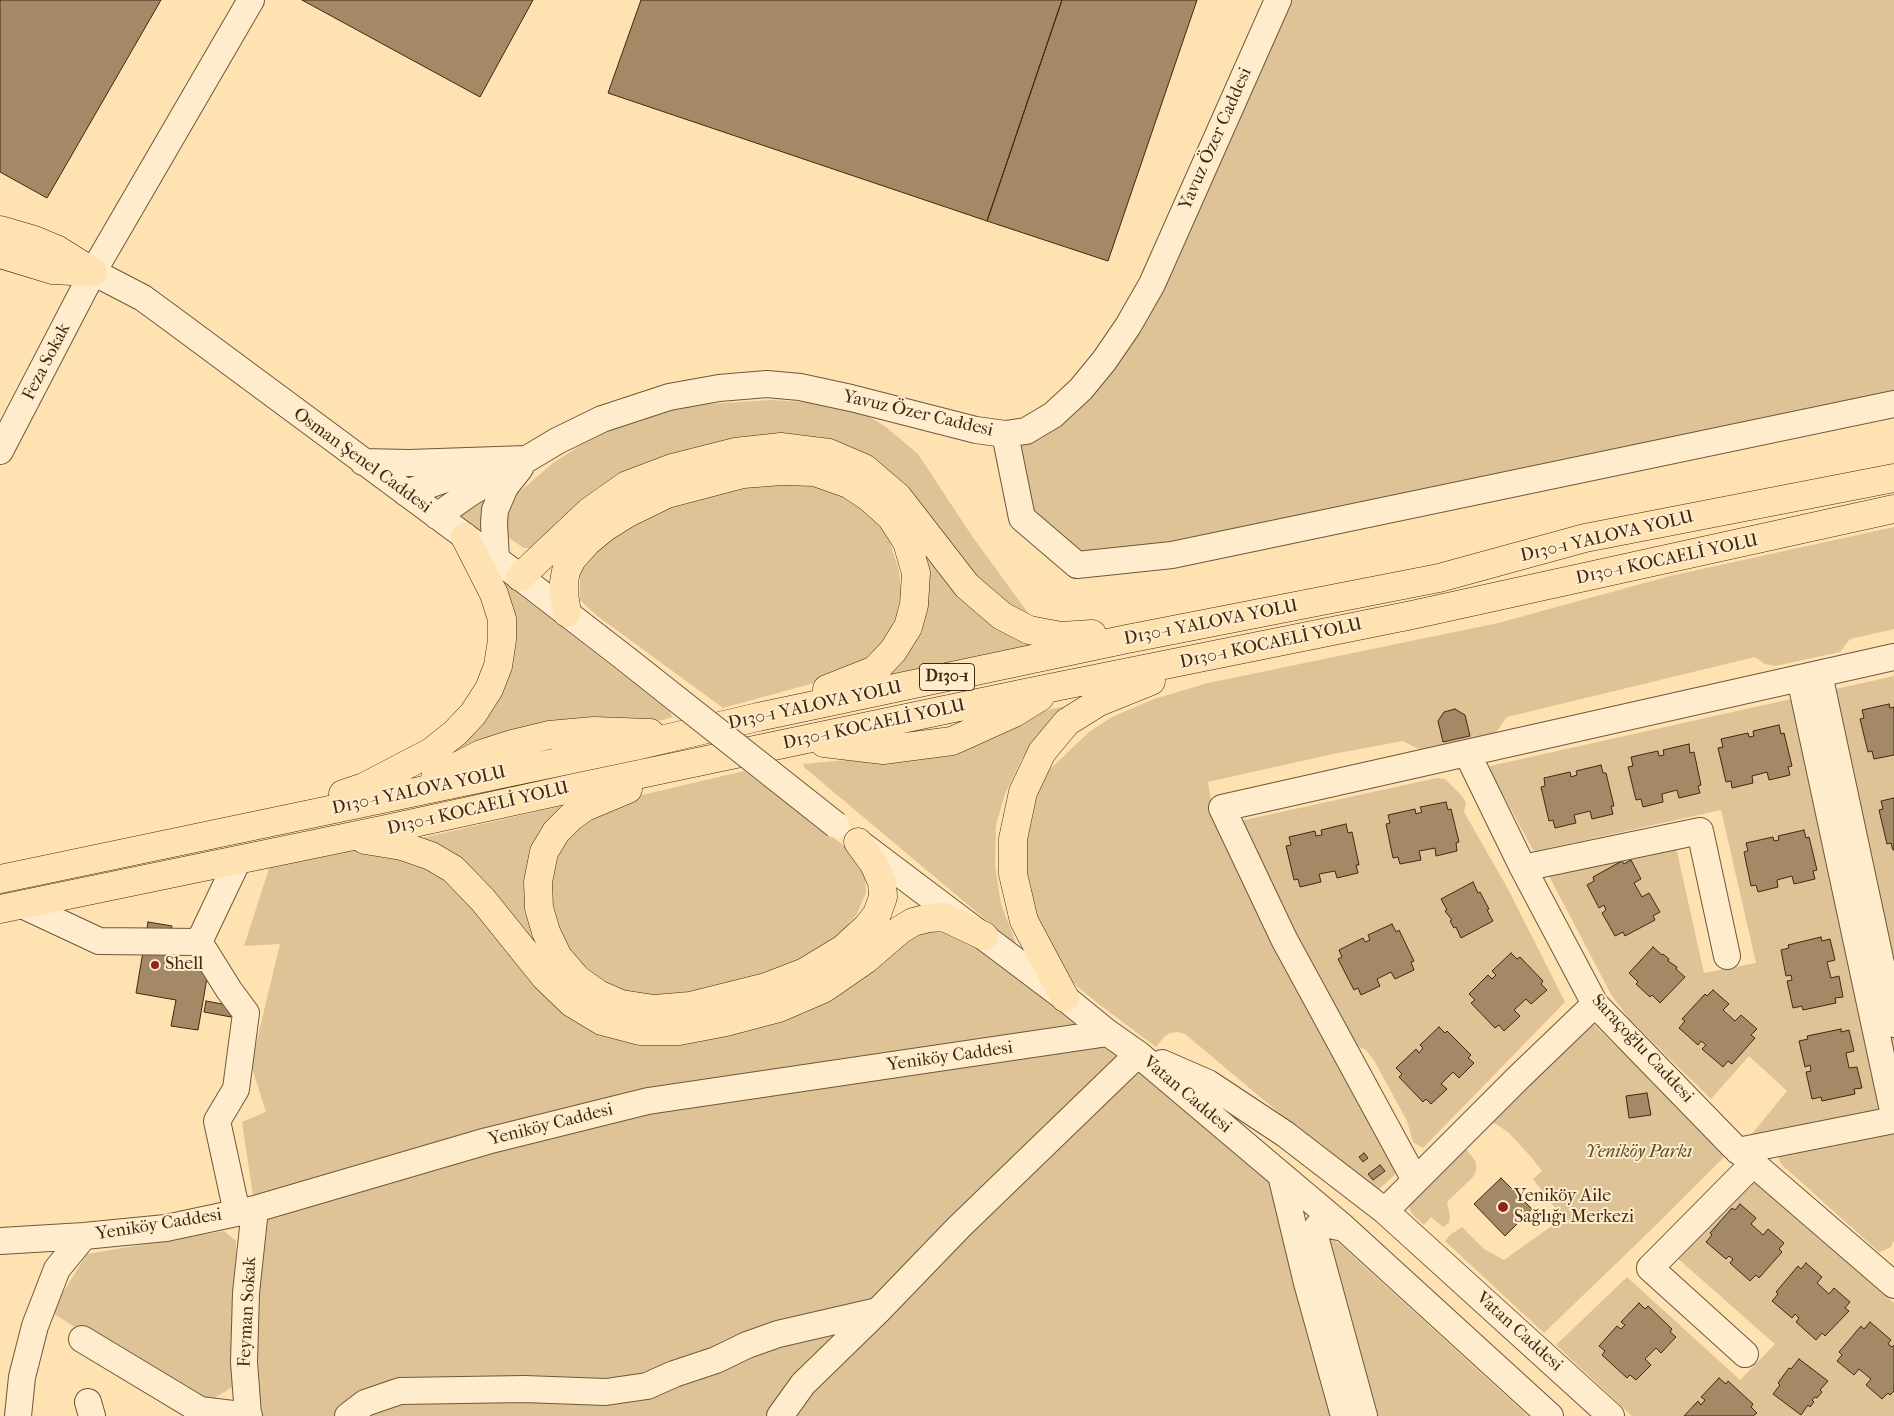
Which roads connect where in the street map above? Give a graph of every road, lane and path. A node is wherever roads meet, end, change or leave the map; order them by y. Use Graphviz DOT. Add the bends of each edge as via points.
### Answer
graph roads {
  1 [pos="251,0"];
  2 [pos="1278,0"];
  3 [pos="0,230"];
  4 [pos="0,254"];
  5 [pos="93,272"];
  6 [pos="1894,404"];
  7 [pos="1005,434"];
  8 [pos="0,451"];
  9 [pos="529,459"];
  10 [pos="363,462"];
  11 [pos="1894,478"];
  12 [pos="406,494"];
  13 [pos="1894,509"];
  14 [pos="437,516"];
  15 [pos="465,537"];
  16 [pos="1540,550"];
  17 [pos="496,559"];
  18 [pos="520,577"];
  19 [pos="567,613"];
  20 [pos="1251,648"];
  21 [pos="1894,657"];
  22 [pos="1810,676"];
  23 [pos="758,717"];
  24 [pos="1467,753"];
  25 [pos="691,764"];
  26 [pos="1840,820"];
  27 [pos="348,837"];
  28 [pos="185,840"];
  29 [pos="858,842"];
  30 [pos="238,860"];
  31 [pos="1523,868"];
  32 [pos="0,880"];
  33 [pos="11,907"];
  34 [pos="984,936"];
  35 [pos="199,942"];
  36 [pos="1727,956"];
  37 [pos="1065,998"];
  38 [pos="1595,1004"];
  39 [pos="1894,1024"];
  40 [pos="1108,1033"];
  41 [pos="1138,1054"];
  42 [pos="1894,1115"];
  43 [pos="1894,1120"];
  44 [pos="1746,1157"];
  45 [pos="1281,1174"];
  46 [pos="1415,1180"];
  47 [pos="246,1211"];
  48 [pos="1386,1211"];
  49 [pos="1344,1228"];
  50 [pos="84,1236"];
  51 [pos="0,1241"];
  52 [pos="1894,1285"];
  53 [pos="878,1311"];
  54 [pos="82,1339"];
  55 [pos="1745,1354"];
  56 [pos="201,1413"];
  57 [pos="18,1416"];
  58 [pos="249,1416"];
  59 [pos="348,1416"];
  60 [pos="780,1416"];
  61 [pos="1344,1416"];
  62 [pos="1364,1416"];
  63 [pos="1550,1416"];
  64 [pos="1611,1416"];
  1 -- 5 [label="street, Feza Sokak"];
  2 -- 7 [label="street, Yavuz Özer Caddesi" via="1152,284 1128,326 1104,362 1053,415 1026,431"];
  3 -- 5 [label="main road, Osman Şenel Caddesi" via="58,250"];
  4 -- 5 [label="main road, Osman Şenel Caddesi" via="53,270"];
  5 -- 8 [label="street, Feza Sokak"];
  5 -- 10 [label="street, Osman Şenel Caddesi" via="143,298"];
  6 -- 7 [label="street" via="1172,556 1077,565 1022,518"];
  7 -- 9 [label="street, Yavuz Özer Caddesi" via="937,421 800,387 767,384 669,396 635,406 587,426"];
  9 -- 10 [label="street, Yavuz Özer Caddesi"];
  9 -- 12 [label="street, Yavuz Özer Caddesi" via="460,474"];
  9 -- 14 [label="street, Yavuz Özer Caddesi"];
  9 -- 17 [label="street, Yavuz Özer Caddesi" via="505,487 495,510"];
  10 -- 12 [label="street, Osman Şenel Caddesi"];
  11 -- 16 [label="main road, D130-1 YALOVA YOLU / D130-1" via="1585,538"];
  12 -- 14 [label="street, Osman Şenel Caddesi"];
  13 -- 20 [label="main road, D130-1 KOCAELİ YOLU / D130-1"];
  14 -- 15 [label="street, Osman Şenel Caddesi"];
  15 -- 17 [label="street, Osman Şenel Caddesi"];
  15 -- 28 [label="main road" via="494,594 502,619 502,640 498,666 489,689 456,733 431,752 364,787"];
  16 -- 18 [label="main road" via="1148,625 1061,636 1029,630 1002,616 967,586 898,497 864,468 829,453 782,447 735,452 672,468 627,486 590,511"];
  16 -- 23 [label="main road, D130-1 YALOVA YOLU / D130-1" via="1439,578 1127,639"];
  17 -- 18 [label="street, Osman Şenel Caddesi"];
  18 -- 19 [label="street, Osman Şenel Caddesi"];
  19 -- 23 [label="main road" via="566,570 586,542 628,513 667,494 744,474 782,471 814,472 849,484 891,517 907,542 916,573 914,605 908,627 893,651 874,670"];
  19 -- 29 [label="street, Osman Şenel Caddesi, bridge"];
  20 -- 25 [label="main road, D130-1 KOCAELİ YOLU / D130-1"];
  20 -- 37 [label="main road" via="1099,702 1067,722 1042,752 1023,792 1013,838 1013,874 1024,920"];
  21 -- 22 [label="street"];
  22 -- 24 [label="street"];
  22 -- 26 [label="street"];
  23 -- 28 [label="main road, D130-1 YALOVA YOLU / D130-1" via="676,737 637,731 549,735 481,754 401,795"];
  24 -- 31 [label="street, Saraçoğlu Caddesi"];
  24 -- 46 [label="street" via="1222,808 1284,939"];
  25 -- 27 [label="main road, D130-1 KOCAELİ YOLU / D130-1"];
  25 -- 29 [label="main road" via="585,807 556,832 544,852 538,882 538,908 546,932 558,958 577,979 598,994 621,1004 654,1009 690,1006 766,987 805,972 843,949 867,927 884,897 874,864"];
  26 -- 39 [label="street"];
  26 -- 42 [label="street"];
  27 -- 30 [label="main road, D130-1 KOCAELİ YOLU / D130-1"];
  27 -- 34 [label="main road" via="402,846 431,856 453,869 483,900 545,977 572,1003 602,1021 640,1031 679,1031 779,1008 823,989 914,922 944,917"];
  28 -- 32 [label="main road, D130-1 YALOVA YOLU"];
  29 -- 34 [label="street, Osman Şenel Caddesi"];
  30 -- 33 [label="main road, D130-1 KOCAELİ YOLU / D130-1"];
  30 -- 35 [label="street"];
  31 -- 36 [label="street" via="1700,831"];
  31 -- 38 [label="street, Saraçoğlu Caddesi"];
  33 -- 35 [label="street" via="99,941"];
  34 -- 37 [label="street, Osman Şenel Caddesi"];
  35 -- 47 [label="street, Feyman Sokak" via="246,1013 236,1089 217,1121"];
  37 -- 40 [label="street, Osman Şenel Caddesi"];
  38 -- 44 [label="street, Saraçoğlu Caddesi"];
  38 -- 46 [label="street"];
  40 -- 41 [label="street, Osman Şenel Caddesi"];
  40 -- 47 [label="street, Yeniköy Caddesi" via="648,1101 487,1141"];
  41 -- 45 [label="street, Vatan Caddesi"];
  41 -- 48 [label="street, Vatan Caddesi" via="1208,1082 1285,1134"];
  41 -- 53 [label="street" via="959,1227"];
  43 -- 44 [label="street"];
  44 -- 52 [label="street, Saraçoğlu Caddesi"];
  44 -- 55 [label="street" via="1650,1268"];
  45 -- 49 [label="street, Vatan Caddesi"];
  45 -- 61 [label="street"];
  46 -- 48 [label="street"];
  47 -- 50 [label="street, Yeniköy Caddesi" via="166,1228"];
  47 -- 58 [label="street, Feyman Sokak" via="244,1362"];
  48 -- 64 [label="street, Vatan Caddesi"];
  49 -- 62 [label="street" via="1318,1226 1314,1233"];
  49 -- 63 [label="street, Vatan Caddesi"];
  50 -- 51 [label="street, Yeniköy Caddesi"];
  50 -- 57 [label="street" via="57,1269 36,1326 22,1377"];
  53 -- 59 [label="street" via="778,1334 647,1386 606,1392 400,1390 365,1404"];
  53 -- 60 [label="street" via="803,1384"];
  54 -- 56 [label="street"];
  56 -- 58 [label="street"];
}
